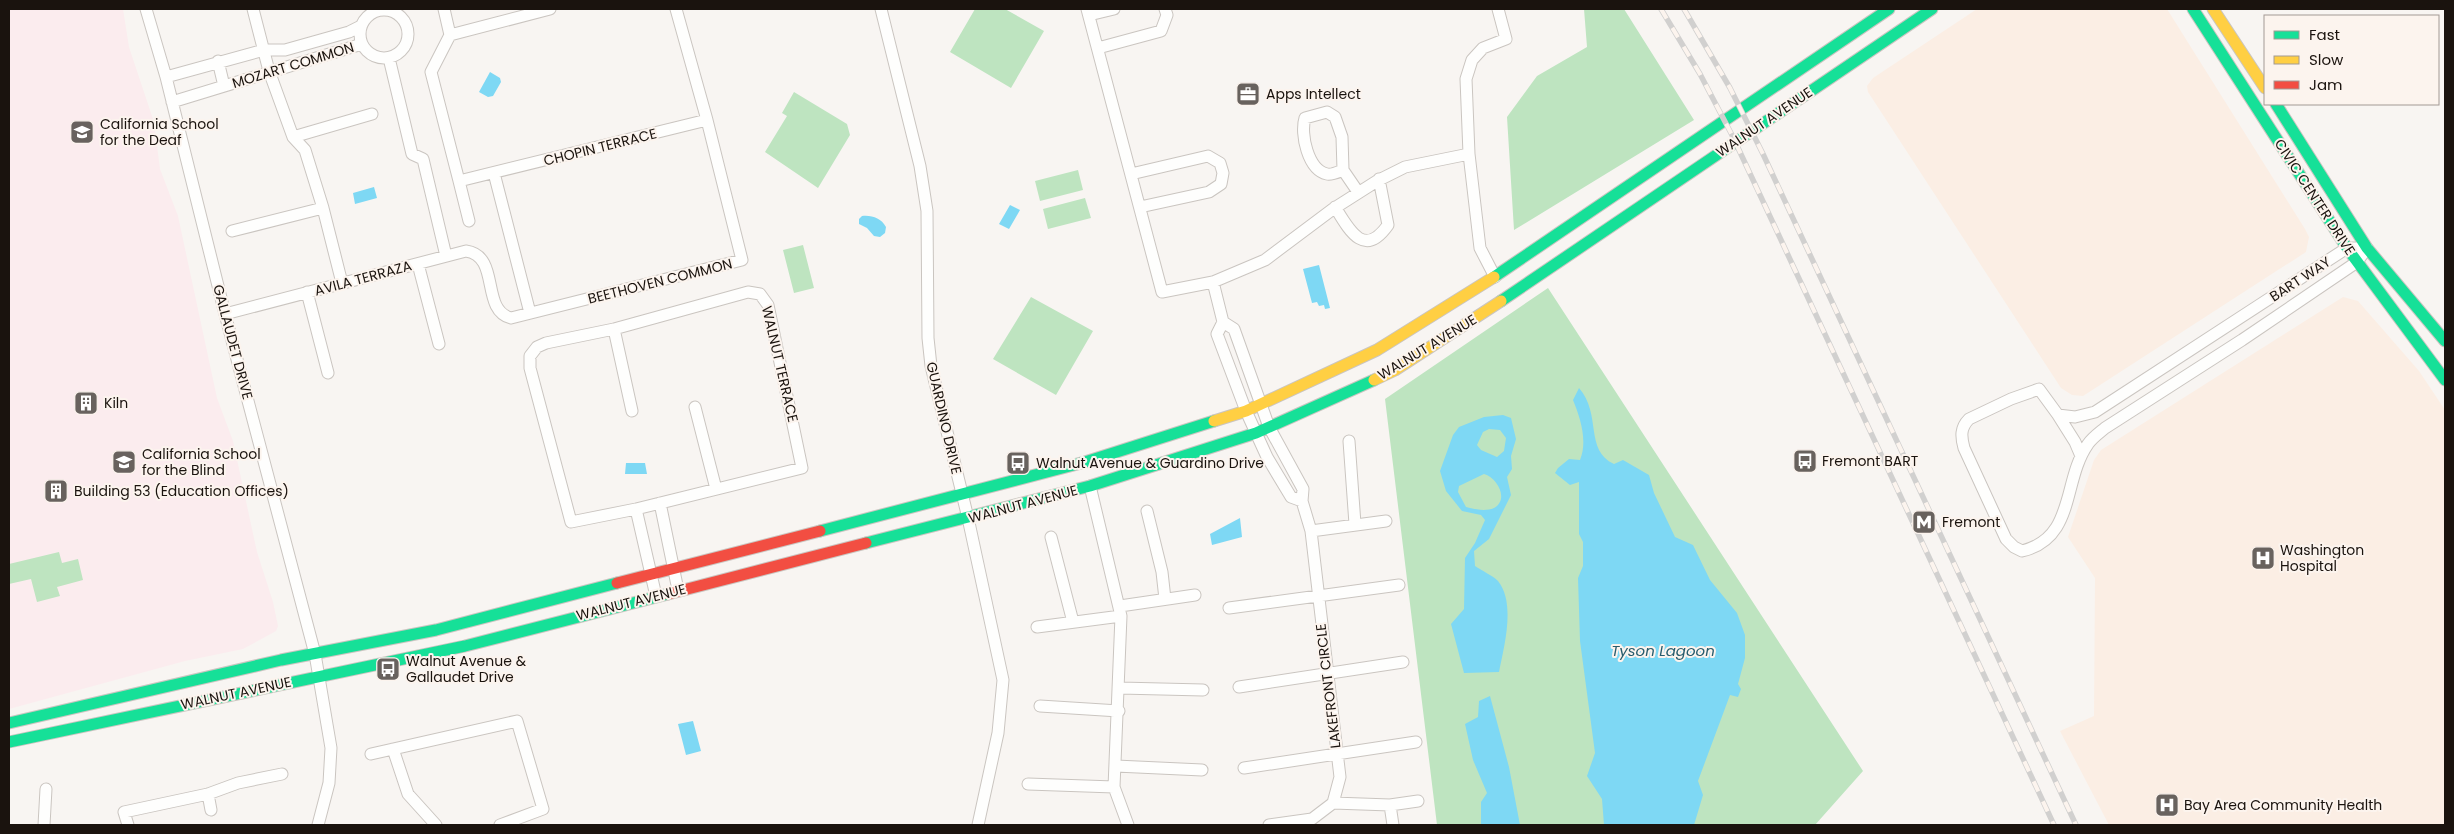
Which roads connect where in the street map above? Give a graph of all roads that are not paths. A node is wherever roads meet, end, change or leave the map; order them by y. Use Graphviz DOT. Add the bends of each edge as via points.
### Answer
graph roads {
  1 [pos="146,9"];
  2 [pos="253,9"];
  3 [pos="444,9"];
  4 [pos="550,9"];
  5 [pos="676,9"];
  6 [pos="881,9"];
  7 [pos="1114,9"];
  8 [pos="1164,9"];
  9 [pos="1498,9"];
  10 [pos="1889,9"];
  11 [pos="1932,9"];
  12 [pos="2193,9"];
  13 [pos="2213,9"];
  14 [pos="378,10"];
  15 [pos="1088,12"];
  16 [pos="361,26"];
  17 [pos="450,35"];
  18 [pos="362,44"];
  19 [pos="1098,48"];
  20 [pos="264,50"];
  21 [pos="389,58"];
  22 [pos="218,61"];
  23 [pos="269,71"];
  24 [pos="166,77"];
  25 [pos="224,86"];
  26 [pos="2264,86"];
  27 [pos="172,102"];
  28 [pos="2277,105"];
  29 [pos="372,114"];
  30 [pos="707,120"];
  31 [pos="293,137"];
  32 [pos="1469,154"];
  33 [pos="1343,170"];
  34 [pos="494,173"];
  35 [pos="1131,174"];
  36 [pos="1379,179"];
  37 [pos="459,181"];
  38 [pos="1358,192"];
  39 [pos="1140,207"];
  40 [pos="1335,207"];
  41 [pos="323,208"];
  42 [pos="469,221"];
  43 [pos="232,232"];
  44 [pos="2347,248"];
  45 [pos="2367,248"];
  46 [pos="446,256"];
  47 [pos="2356,262"];
  48 [pos="418,264"];
  49 [pos="1495,277"];
  50 [pos="1213,282"];
  51 [pos="342,283"];
  52 [pos="307,292"];
  53 [pos="530,313"];
  54 [pos="225,314"];
  55 [pos="1223,322"];
  56 [pos="614,330"];
  57 [pos="2445,341"];
  58 [pos="439,344"];
  59 [pos="328,373"];
  60 [pos="2445,380"];
  61 [pos="1261,404"];
  62 [pos="695,407"];
  63 [pos="632,411"];
  64 [pos="1246,411"];
  65 [pos="2058,415"];
  66 [pos="1269,427"];
  67 [pos="1256,433"];
  68 [pos="1348,441"];
  69 [pos="2081,456"];
  70 [pos="1090,486"];
  71 [pos="716,489"];
  72 [pos="962,494"];
  73 [pos="1302,501"];
  74 [pos="660,503"];
  75 [pos="636,509"];
  76 [pos="1147,511"];
  77 [pos="968,518"];
  78 [pos="1386,521"];
  79 [pos="1355,524"];
  80 [pos="1311,531"];
  81 [pos="1051,537"];
  82 [pos="673,568"];
  83 [pos="651,573"];
  84 [pos="1398,585"];
  85 [pos="678,590"];
  86 [pos="1195,595"];
  87 [pos="656,596"];
  88 [pos="1318,596"];
  89 [pos="1165,599"];
  90 [pos="1229,608"];
  91 [pos="1120,611"];
  92 [pos="1073,622"];
  93 [pos="1038,627"];
  94 [pos="314,654"];
  95 [pos="1403,662"];
  96 [pos="1326,674"];
  97 [pos="319,675"];
  98 [pos="1239,687"];
  99 [pos="1120,688"];
  100 [pos="1203,690"];
  101 [pos="1040,706"];
  102 [pos="1119,711"];
  103 [pos="9,723"];
  104 [pos="9,742"];
  105 [pos="1416,742"];
  106 [pos="393,749"];
  107 [pos="1336,753"];
  108 [pos="371,754"];
  109 [pos="1116,766"];
  110 [pos="1244,768"];
  111 [pos="1202,770"];
  112 [pos="282,774"];
  113 [pos="1028,784"];
  114 [pos="1114,787"];
  115 [pos="46,789"];
  116 [pos="208,794"];
  117 [pos="1418,802"];
  118 [pos="1333,803"];
  119 [pos="1390,806"];
  120 [pos="212,810"];
  121 [pos="1313,822"];
  122 [pos="44,825"];
  123 [pos="128,825"];
  124 [pos="318,825"];
  125 [pos="436,825"];
  126 [pos="500,825"];
  127 [pos="978,825"];
  128 [pos="1128,825"];
  129 [pos="1269,825"];
  130 [pos="1392,825"];
  1 -- 24 [label="street, GALLAUDET DRIVE"];
  2 -- 20 [label="street"];
  3 -- 17 [label="street"];
  4 -- 17 [label="street"];
  5 -- 30 [label="street, BEETHOVEN COMMON"];
  6 -- 72 [label="street, GUARDINO DRIVE" via="920,166 927,210 931,366"];
  7 -- 15 [label="street"];
  8 -- 19 [label="street" via="1167,15 1161,31"];
  9 -- 32 [label="street" via="1506,40 1483,48 1472,60 1466,79"];
  10 -- 49 [label="main road, WALNUT AVENUE"];
  11 -- 66 [label="main road, WALNUT AVENUE" via="1395,370"];
  12 -- 44 [label="main road, CIVIC CENTER DRIVE"];
  13 -- 26 [label="main road"];
  14 -- 16 [label="street"];
  14 -- 21 [label="street" via="399,16 407,29 408,36 402,50"];
  15 -- 19 [label="street"];
  16 -- 18 [label="street"];
  16 -- 20 [label="street, MOZART COMMON" via="285,50"];
  17 -- 37 [label="street" via="431,72"];
  18 -- 21 [label="street" via="373,56"];
  18 -- 23 [label="street, MOZART COMMON"];
  19 -- 35 [label="street"];
  20 -- 22 [label="street, MOZART COMMON"];
  20 -- 23 [label="street"];
  21 -- 46 [label="street" via="412,154 423,160"];
  22 -- 24 [label="street, MOZART COMMON"];
  22 -- 25 [label="street, MOZART COMMON"];
  23 -- 25 [label="street, MOZART COMMON"];
  23 -- 31 [label="street"];
  24 -- 27 [label="street, GALLAUDET DRIVE"];
  25 -- 27 [label="street, MOZART COMMON"];
  27 -- 54 [label="street, GALLAUDET DRIVE"];
  28 -- 45 [label="main road, CIVIC CENTER DRIVE"];
  29 -- 31 [label="street"];
  30 -- 34 [label="street, CHOPIN TERRACE"];
  30 -- 53 [label="street, BEETHOVEN COMMON" via="742,260"];
  31 -- 41 [label="street" via="305,150"];
  32 -- 36 [label="street" via="1405,167"];
  32 -- 49 [label="street" via="1480,248"];
  33 -- 33 [label="street" via="1329,175 1313,164 1302,127 1305,118 1327,112 1335,117 1342,137"];
  33 -- 38 [label="street"];
  34 -- 37 [label="street"];
  34 -- 53 [label="street"];
  35 -- 39 [label="street"];
  35 -- 39 [label="street" via="1208,156 1220,163 1223,173 1221,184 1209,192"];
  36 -- 38 [label="street"];
  36 -- 40 [label="street" via="1388,225 1381,235 1365,241 1352,234"];
  37 -- 42 [label="street"];
  38 -- 40 [label="street"];
  39 -- 50 [label="street" via="1162,292"];
  40 -- 50 [label="street" via="1265,260"];
  41 -- 43 [label="street"];
  41 -- 51 [label="street"];
  44 -- 45 [label="street"];
  44 -- 47 [label="main road, CIVIC CENTER DRIVE"];
  44 -- 65 [label="street, BART WAY" via="2095,412 2075,417"];
  45 -- 47 [label="street, BART WAY"];
  45 -- 57 [label="main road, CIVIC CENTER DRIVE"];
  46 -- 48 [label="street, AVILA TERRAZA"];
  46 -- 53 [label="street, AVILA TERRAZA" via="466,251 481,257 498,309 504,316 511,318"];
  47 -- 60 [label="main road, CIVIC CENTER DRIVE"];
  47 -- 69 [label="street, BART WAY" via="2105,428 2088,443"];
  48 -- 51 [label="street, AVILA TERRAZA"];
  48 -- 58 [label="street, AVILA TERRAZA"];
  49 -- 61 [label="main road, WALNUT AVENUE" via="1377,350"];
  50 -- 55 [label="street"];
  51 -- 52 [label="street, AVILA TERRAZA"];
  52 -- 54 [label="street, AVILA TERRAZA"];
  52 -- 59 [label="street, AVILA TERRAZA"];
  54 -- 94 [label="street, GALLAUDET DRIVE"];
  55 -- 61 [label="street, LAKEFRONT CIRCLE" via="1234,329"];
  55 -- 64 [label="street" via="1216,334"];
  56 -- 63 [label="street"];
  56 -- 71 [label="street, WALNUT TERRACE" via="748,292 765,298 802,468"];
  56 -- 75 [label="street, WALNUT TERRACE" via="537,347 530,356 530,368 571,522"];
  61 -- 64 [label="main road, WALNUT AVENUE"];
  61 -- 66 [label="street, LAKEFRONT CIRCLE"];
  62 -- 71 [label="street"];
  64 -- 67 [label="street"];
  64 -- 72 [label="main road, WALNUT AVENUE" via="1085,462"];
  65 -- 69 [label="street, BART WAY"];
  65 -- 69 [label="street, BART WAY" via="2039,389 1969,419 1963,425 1964,448 2006,539 2014,547 2022,551 2052,535"];
  66 -- 67 [label="main road, WALNUT AVENUE"];
  66 -- 73 [label="street, LAKEFRONT CIRCLE" via="1303,489"];
  67 -- 70 [label="main road, WALNUT AVENUE"];
  67 -- 73 [label="street" via="1281,483 1291,497"];
  68 -- 79 [label="street"];
  70 -- 77 [label="main road, WALNUT AVENUE"];
  70 -- 91 [label="street"];
  71 -- 74 [label="street, WALNUT TERRACE"];
  72 -- 77 [label="street, GUARDINO DRIVE"];
  72 -- 82 [label="main road, WALNUT AVENUE"];
  73 -- 80 [label="street, LAKEFRONT CIRCLE"];
  74 -- 75 [label="street, WALNUT TERRACE"];
  74 -- 82 [label="street"];
  75 -- 83 [label="street"];
  76 -- 89 [label="street"];
  77 -- 85 [label="main road, WALNUT AVENUE"];
  77 -- 127 [label="street, GUARDINO DRIVE" via="1003,680 998,733"];
  78 -- 79 [label="street"];
  79 -- 80 [label="street"];
  80 -- 88 [label="street, LAKEFRONT CIRCLE"];
  81 -- 92 [label="street"];
  82 -- 83 [label="main road, WALNUT AVENUE"];
  82 -- 85 [label="street"];
  83 -- 87 [label="street"];
  83 -- 94 [label="main road, WALNUT AVENUE" via="436,630"];
  84 -- 88 [label="street"];
  85 -- 87 [label="main road, WALNUT AVENUE"];
  86 -- 89 [label="street"];
  87 -- 97 [label="main road, WALNUT AVENUE" via="465,646"];
  88 -- 90 [label="street"];
  88 -- 96 [label="street, LAKEFRONT CIRCLE"];
  89 -- 91 [label="street"];
  91 -- 92 [label="street"];
  91 -- 99 [label="street"];
  92 -- 93 [label="street"];
  94 -- 97 [label="street, GALLAUDET DRIVE"];
  94 -- 103 [label="main road, WALNUT AVENUE"];
  95 -- 96 [label="street"];
  96 -- 98 [label="street"];
  96 -- 107 [label="street, LAKEFRONT CIRCLE"];
  97 -- 104 [label="main road, WALNUT AVENUE"];
  97 -- 124 [label="street, GALLAUDET DRIVE" via="328,722 331,766"];
  99 -- 100 [label="street"];
  99 -- 102 [label="street"];
  101 -- 102 [label="street"];
  102 -- 109 [label="street"];
  105 -- 107 [label="street"];
  106 -- 108 [label="street"];
  106 -- 125 [label="street" via="408,794"];
  106 -- 126 [label="street" via="517,721 543,809"];
  107 -- 110 [label="street"];
  107 -- 118 [label="street, LAKEFRONT CIRCLE" via="1340,777"];
  109 -- 111 [label="street"];
  109 -- 114 [label="street"];
  112 -- 116 [label="street" via="238,783"];
  113 -- 114 [label="street"];
  114 -- 128 [label="street"];
  115 -- 122 [label="street"];
  116 -- 120 [label="street"];
  116 -- 123 [label="street" via="124,812"];
  117 -- 119 [label="street"];
  118 -- 119 [label="street"];
  118 -- 121 [label="street"];
  119 -- 130 [label="street"];
  121 -- 129 [label="street"];
}
